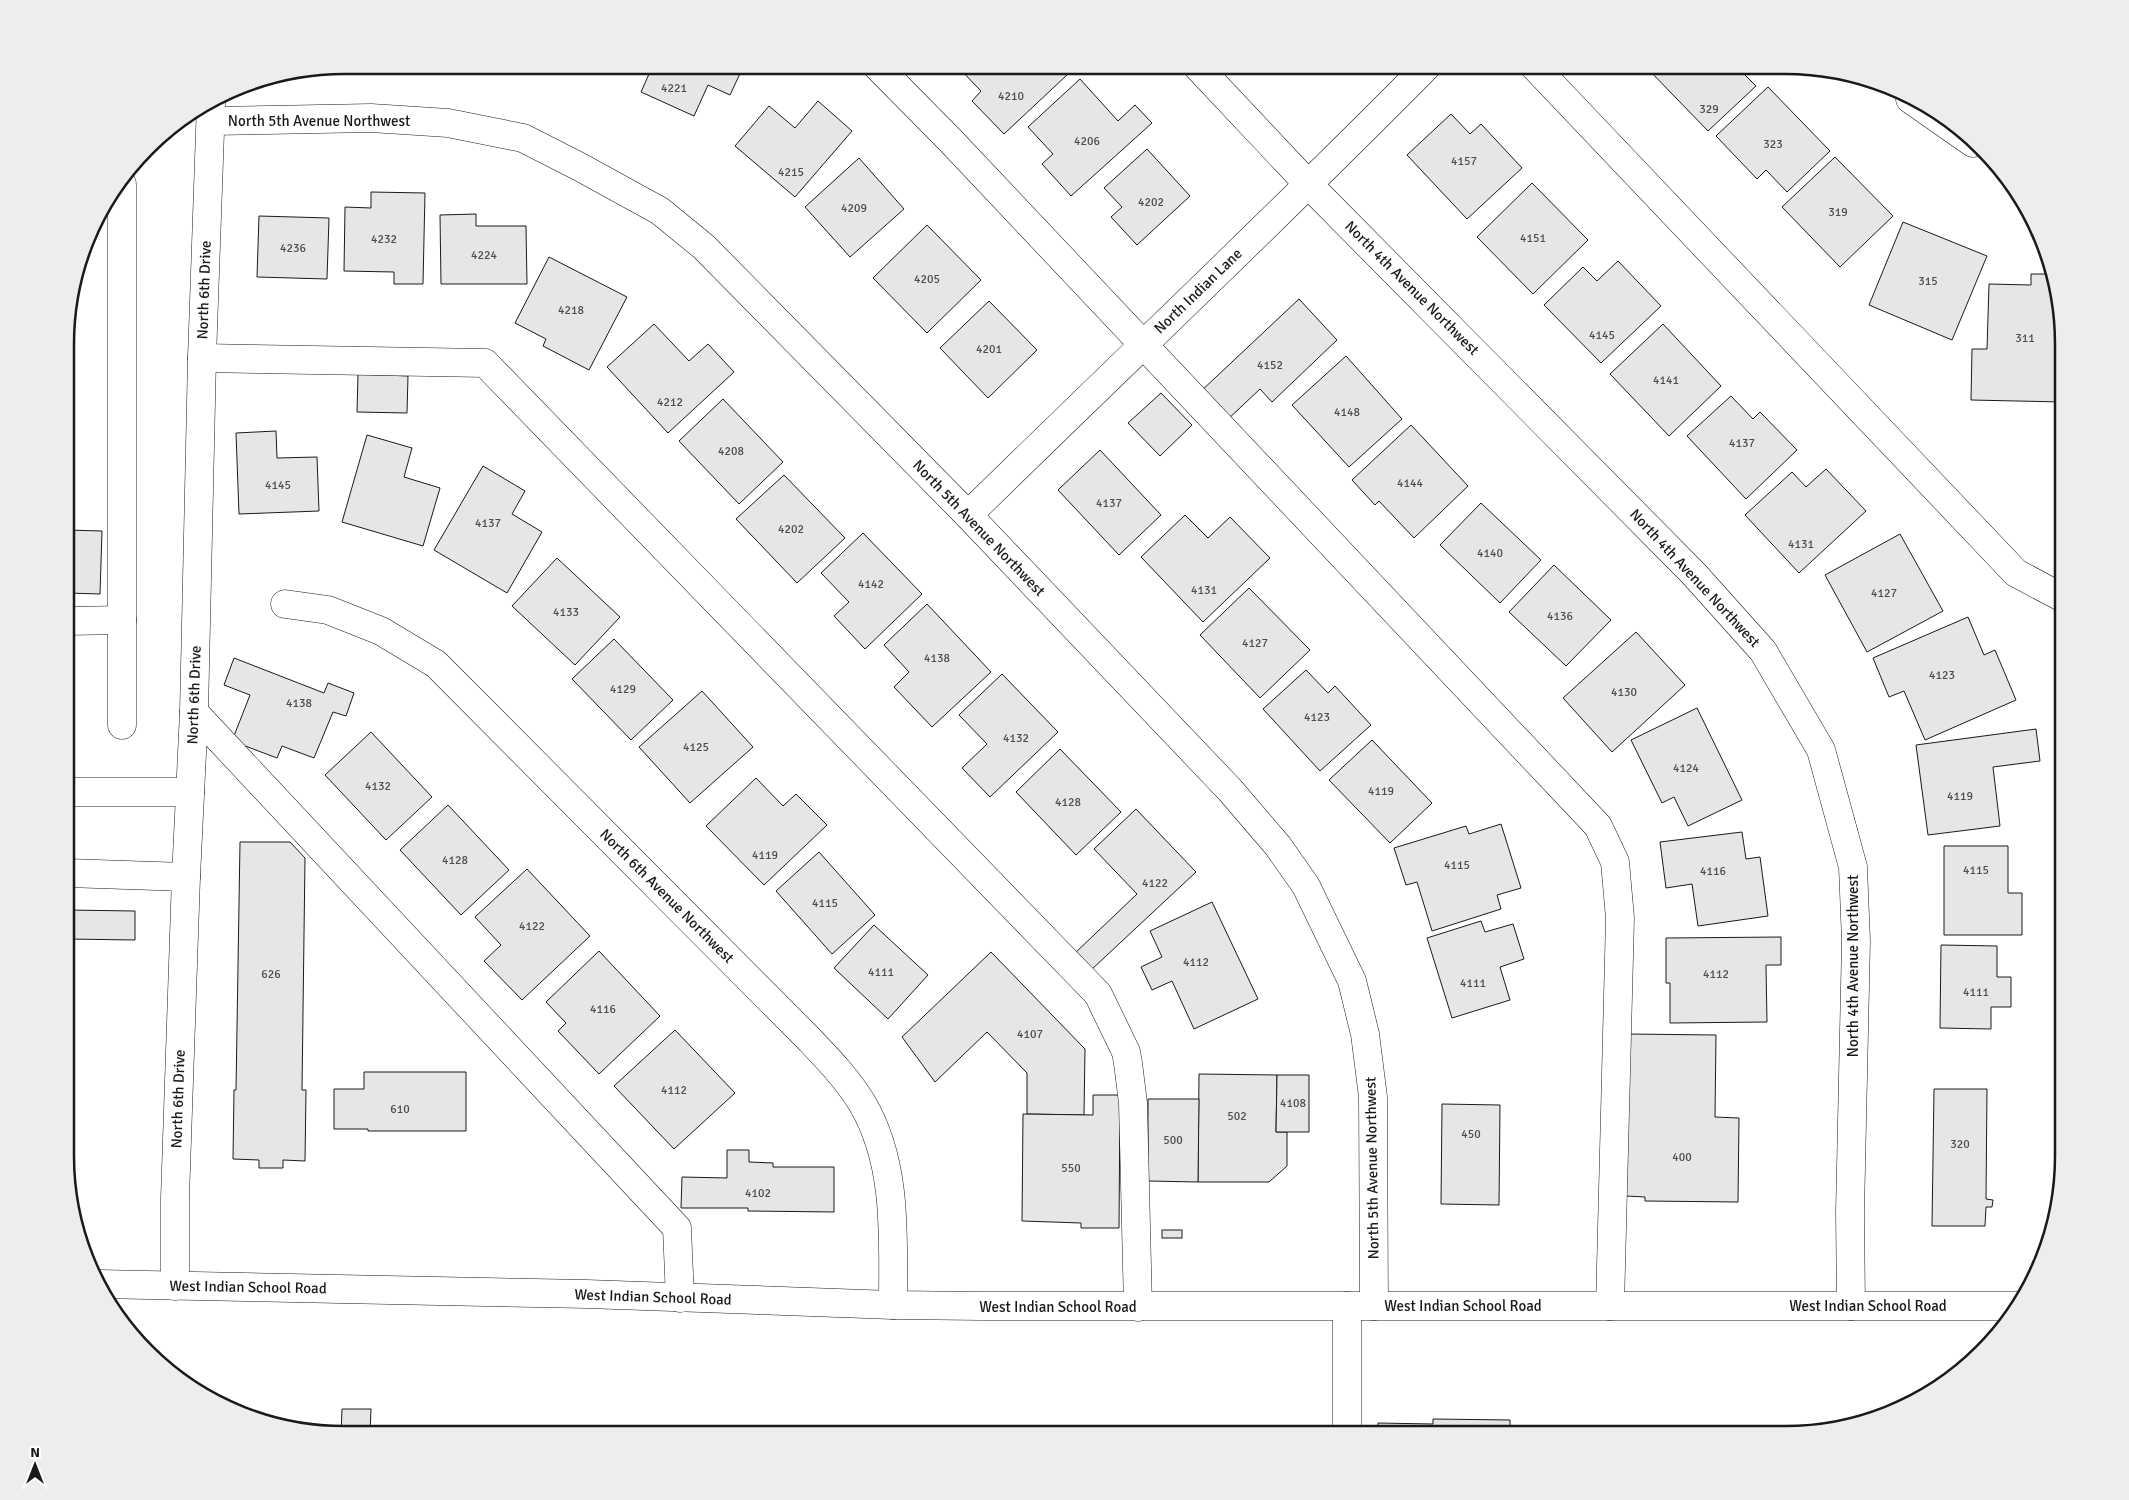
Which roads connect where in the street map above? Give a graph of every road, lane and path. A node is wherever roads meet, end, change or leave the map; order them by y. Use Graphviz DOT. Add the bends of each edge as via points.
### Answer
graph roads {
  1 [pos="885,74"];
  2 [pos="1204,74"];
  3 [pos="1419,74"];
  4 [pos="1541,74"];
  5 [pos="211,112"];
  6 [pos="1309,185"];
  7 [pos="122,190"];
  8 [pos="1142,344"];
  9 [pos="202,358"];
  10 [pos="968,515"];
  11 [pos="2055,594"];
  12 [pos="285,604"];
  13 [pos="122,620"];
  14 [pos="74,621"];
  15 [pos="194,712"];
  16 [pos="122,725"];
  17 [pos="74,792"];
  18 [pos="190,792"];
  19 [pos="74,873"];
  20 [pos="186,877"];
  21 [pos="107,1284"];
  22 [pos="175,1286"];
  23 [pos="680,1298"];
  24 [pos="893,1305"];
  25 [pos="1347,1306"];
  26 [pos="1374,1306"];
  27 [pos="1610,1306"];
  28 [pos="1851,1306"];
  29 [pos="2010,1306"];
  30 [pos="1138,1307"];
  31 [pos="1347,1426"];
  1 -- 8 [label="street"];
  2 -- 6 [label="street, North 4th Avenue Northwest"];
  3 -- 6 [label="street, North Indian Lane"];
  4 -- 11 [label="street" via="2016,573"];
  5 -- 9 [label="street, North 6th Drive"];
  5 -- 10 [label="street, North 5th Avenue Northwest" via="448,123 522,138 580,167 660,211 704,247"];
  6 -- 8 [label="street, North Indian Lane"];
  6 -- 28 [label="street, North 4th Avenue Northwest" via="1694,574 1763,651 1821,750 1853,867 1856,941"];
  7 -- 13 [label="street"];
  8 -- 10 [label="street, North Indian Lane"];
  8 -- 27 [label="street" via="1598,826 1615,862 1620,918"];
  9 -- 15 [label="street, North 6th Drive"];
  9 -- 30 [label="street" via="486,363 1098,994 1126,1052 1128,1063 1133,1104"];
  10 -- 26 [label="street, North 5th Avenue Northwest" via="1230,790 1278,846 1306,886 1352,981 1365,1034 1372,1097"];
  12 -- 24 [label="street, North 6th Avenue Northwest" via="328,610 381,631 436,664 838,1070 862,1104 883,1150 893,1213"];
  13 -- 14 [label="street"];
  13 -- 16 [label="street"];
  15 -- 18 [label="street, North 6th Drive"];
  15 -- 23 [label="street" via="677,1228"];
  17 -- 18 [label="street"];
  18 -- 20 [label="street, North 6th Drive"];
  19 -- 20 [label="street"];
  20 -- 22 [label="street, North 6th Drive"];
  21 -- 22 [label="street, West Indian School Road"];
  22 -- 23 [label="street, West Indian School Road"];
  23 -- 24 [label="street, West Indian School Road"];
  24 -- 30 [label="street, West Indian School Road"];
  25 -- 26 [label="street, West Indian School Road"];
  25 -- 30 [label="street, West Indian School Road"];
  25 -- 31 [label="street"];
  26 -- 27 [label="street, West Indian School Road"];
  27 -- 28 [label="street, West Indian School Road"];
  28 -- 29 [label="street, West Indian School Road"];
}
